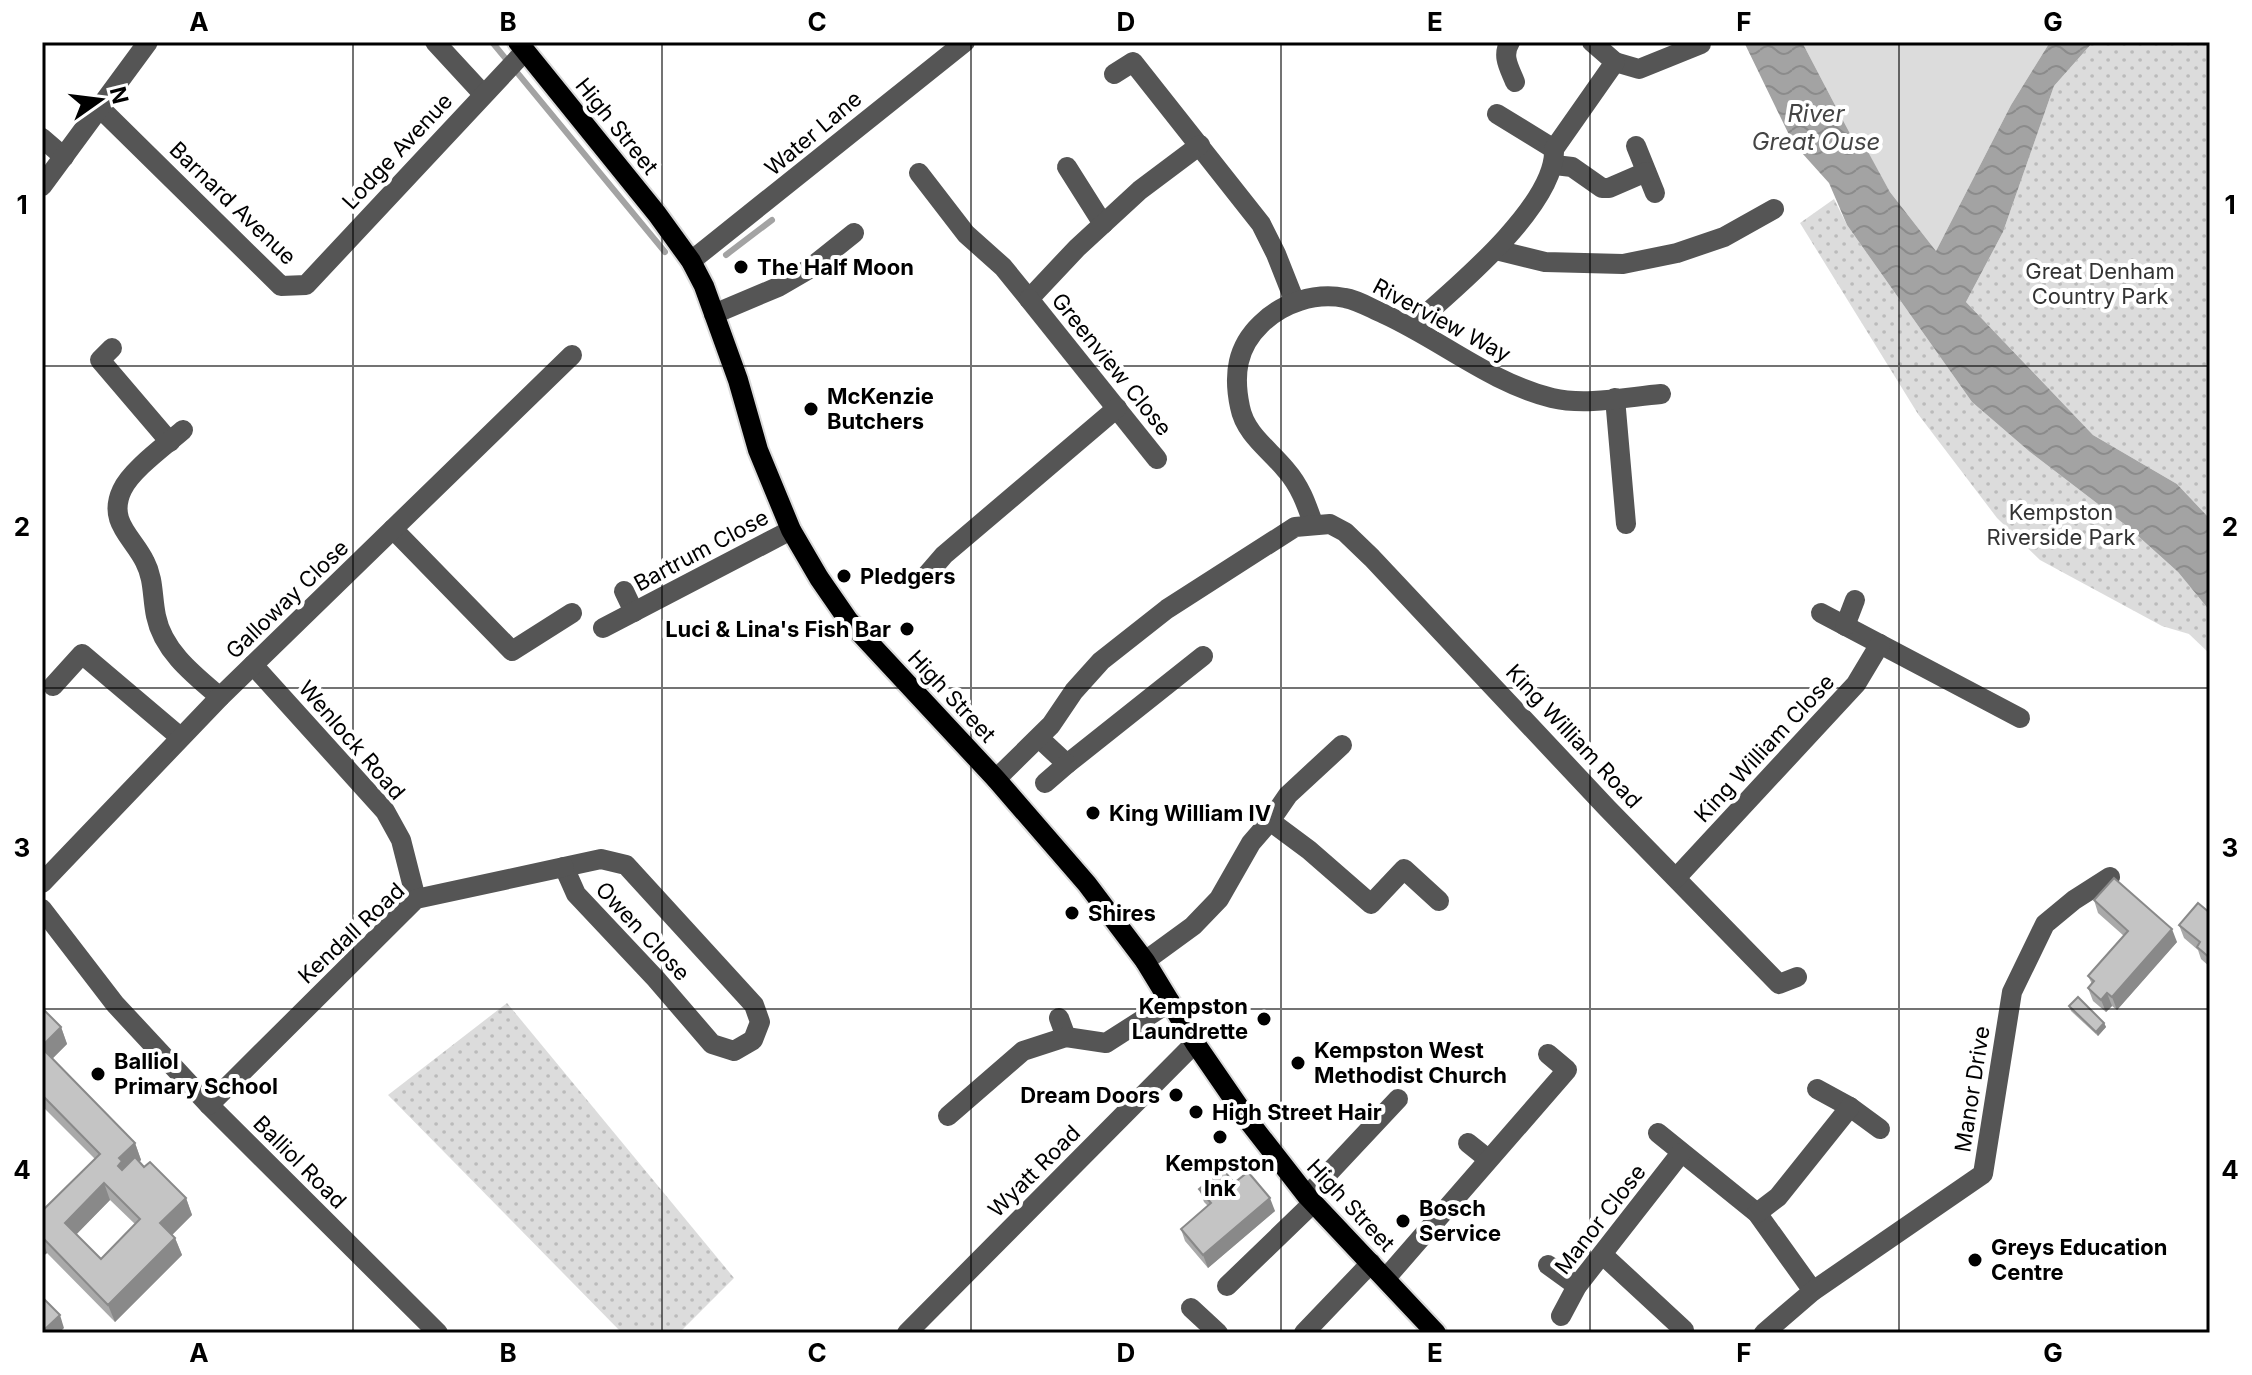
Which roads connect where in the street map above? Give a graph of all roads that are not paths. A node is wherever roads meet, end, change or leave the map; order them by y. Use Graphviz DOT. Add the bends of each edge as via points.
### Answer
graph roads {
  1 [pos="148,42"];
  2 [pos="435,42"];
  3 [pos="965,42"];
  4 [pos="1510,42"];
  5 [pos="1592,42"];
  6 [pos="1701,44"];
  7 [pos="516,56"];
  8 [pos="1615,62"];
  9 [pos="1114,74"];
  10 [pos="1515,82"];
  11 [pos="483,94"];
  12 [pos="99,107"];
  13 [pos="1497,114"];
  14 [pos="42,138"];
  15 [pos="1200,145"];
  16 [pos="1636,146"];
  17 [pos="64,157"];
  18 [pos="1555,157"];
  19 [pos="1067,167"];
  20 [pos="1646,172"];
  21 [pos="919,173"];
  22 [pos="42,186"];
  23 [pos="1655,193"];
  24 [pos="1774,209"];
  25 [pos="1103,224"];
  26 [pos="854,233"];
  27 [pos="1496,250"];
  28 [pos="691,261"];
  29 [pos="306,285"];
  30 [pos="1029,299"];
  31 [pos="1295,302"];
  32 [pos="714,314"];
  33 [pos="1411,327"];
  34 [pos="112,348"];
  35 [pos="572,355"];
  36 [pos="1661,394"];
  37 [pos="1615,398"];
  38 [pos="1117,408"];
  39 [pos="1157,459"];
  40 [pos="1313,523"];
  41 [pos="1626,524"];
  42 [pos="393,529"];
  43 [pos="791,530"];
  44 [pos="925,577"];
  45 [pos="624,591"];
  46 [pos="1855,600"];
  47 [pos="634,612"];
  48 [pos="572,613"];
  49 [pos="1821,613"];
  50 [pos="1845,626"];
  51 [pos="603,628"];
  52 [pos="1880,644"];
  53 [pos="1203,656"];
  54 [pos="253,665"];
  55 [pos="53,686"];
  56 [pos="220,697"];
  57 [pos="2020,718"];
  58 [pos="180,737"];
  59 [pos="1039,738"];
  60 [pos="1342,745"];
  61 [pos="1067,764"];
  62 [pos="996,779"];
  63 [pos="1045,783"];
  64 [pos="1270,821"];
  65 [pos="564,867"];
  66 [pos="2110,877"];
  67 [pos="1676,878"];
  68 [pos="42,883"];
  69 [pos="416,899"];
  70 [pos="1439,901"];
  71 [pos="42,909"];
  72 [pos="1145,961"];
  73 [pos="1797,977"];
  74 [pos="1170,1002"];
  75 [pos="1195,1043"];
  76 [pos="1548,1054"];
  77 [pos="1817,1089"];
  78 [pos="1398,1099"];
  79 [pos="209,1105"];
  80 [pos="1850,1107"];
  81 [pos="948,1116"];
  82 [pos="1880,1129"];
  83 [pos="1658,1133"];
  84 [pos="1468,1143"];
  85 [pos="1681,1153"];
  86 [pos="1488,1159"];
  87 [pos="1310,1200"];
  88 [pos="1757,1213"];
  89 [pos="1603,1255"];
  90 [pos="1371,1263"];
  91 [pos="1548,1265"];
  92 [pos="1386,1278"];
  93 [pos="1227,1286"];
  94 [pos="1577,1286"];
  95 [pos="1813,1291"];
  96 [pos="1191,1308"];
  97 [pos="1561,1316"];
  98 [pos="1306,1331"];
  99 [pos="908,1332"];
  100 [pos="438,1333"];
  101 [pos="1218,1333"];
  102 [pos="1436,1333"];
  103 [pos="1680,1333"];
  104 [pos="1764,1333"];
  1 -- 12 [label="street"];
  2 -- 11 [label="street"];
  3 -- 28 [label="street, Water Lane"];
  4 -- 10 [label="street" via="1506,61"];
  5 -- 8 [label="street"];
  6 -- 8 [label="street" via="1639,69"];
  7 -- 11 [label="street, Lodge Avenue"];
  7 -- 28 [label="main road, High Street" via="657,214"];
  8 -- 18 [label="street"];
  9 -- 15 [label="street" via="1133,62"];
  11 -- 29 [label="street, Lodge Avenue"];
  12 -- 17 [label="street"];
  12 -- 29 [label="street, Barnard Avenue" via="281,286"];
  13 -- 18 [label="street"];
  14 -- 17 [label="street"];
  15 -- 25 [label="street, Greenview Close"];
  15 -- 31 [label="street" via="1261,224"];
  16 -- 20 [label="street"];
  17 -- 22 [label="street"];
  18 -- 20 [label="street" via="1602,188"];
  18 -- 27 [label="street" via="1517,227"];
  19 -- 25 [label="street"];
  20 -- 23 [label="street"];
  21 -- 30 [label="street, Greenview Close" via="966,234"];
  24 -- 27 [label="street" via="1724,237 1623,264 1545,262"];
  25 -- 30 [label="street, Greenview Close"];
  26 -- 32 [label="street" via="809,269"];
  27 -- 33 [label="street"];
  28 -- 32 [label="main road, High Street"];
  30 -- 38 [label="street, Greenview Close"];
  31 -- 33 [label="street, Riverview Way" via="1347,298"];
  31 -- 40 [label="street, Riverview Way" via="1248,336 1238,360 1236,386 1241,412 1258,442 1304,495"];
  32 -- 43 [label="main road, High Street" via="758,450"];
  33 -- 37 [label="street, Riverview Way" via="1514,386 1555,399"];
  34 -- 56 [label="street" via="100,360 177,436 122,488 117,506 120,528 152,578 158,625 170,648"];
  35 -- 42 [label="street, Galloway Close"];
  36 -- 37 [label="street, Riverview Way"];
  37 -- 41 [label="street"];
  38 -- 39 [label="street, Greenview Close"];
  38 -- 44 [label="street"];
  40 -- 59 [label="street" via="1295,527 1167,609 1101,661"];
  40 -- 67 [label="street, King William Road" via="1345,532"];
  42 -- 48 [label="street" via="512,651"];
  42 -- 54 [label="street, Galloway Close"];
  43 -- 47 [label="street, Bartrum Close"];
  43 -- 62 [label="main road, High Street" via="848,620"];
  45 -- 47 [label="street, Bartrum Close"];
  46 -- 50 [label="street"];
  47 -- 51 [label="street, Bartrum Close"];
  49 -- 50 [label="street"];
  50 -- 52 [label="street"];
  52 -- 57 [label="street" via="1988,711"];
  52 -- 67 [label="street, King William Close" via="1856,684"];
  53 -- 61 [label="street"];
  54 -- 56 [label="street, Galloway Close"];
  54 -- 69 [label="street, Wenlock Road" via="385,811 401,840"];
  55 -- 58 [label="street" via="82,654"];
  56 -- 58 [label="street, Galloway Close"];
  58 -- 68 [label="street, Galloway Close"];
  59 -- 61 [label="street"];
  59 -- 62 [label="street"];
  60 -- 64 [label="street" via="1288,795"];
  61 -- 63 [label="street"];
  62 -- 72 [label="main road, High Street"];
  64 -- 70 [label="street" via="1371,904 1404,869"];
  64 -- 72 [label="street" via="1219,899"];
  65 -- 65 [label="street, Owen Close" via="601,859 626,865 754,1005 760,1022 753,1040 734,1051 712,1044 576,894"];
  65 -- 69 [label="street, Kendall Road"];
  66 -- 95 [label="street, Manor Drive" via="2045,924 2012,992 1983,1174"];
  67 -- 73 [label="street, King William Road" via="1779,984"];
  69 -- 79 [label="street, Kendall Road"];
  71 -- 79 [label="street, Balliol Road" via="115,1004"];
  72 -- 74 [label="main road, High Street"];
  74 -- 75 [label="main road, High Street"];
  74 -- 81 [label="street" via="1106,1043 1062,1028 1046,1044 1023,1051"];
  75 -- 87 [label="main road, High Street"];
  75 -- 99 [label="street, Wyatt Road"];
  76 -- 86 [label="street" via="1567,1070"];
  77 -- 80 [label="street"];
  78 -- 87 [label="street"];
  79 -- 100 [label="street, Balliol Road"];
  80 -- 82 [label="street"];
  80 -- 88 [label="street" via="1778,1197"];
  83 -- 85 [label="street"];
  84 -- 86 [label="street"];
  85 -- 88 [label="street"];
  85 -- 89 [label="street, Manor Close"];
  86 -- 92 [label="street"];
  87 -- 90 [label="main road, High Street"];
  87 -- 93 [label="street"];
  88 -- 95 [label="street"];
  89 -- 94 [label="street, Manor Close"];
  89 -- 103 [label="street" via="1684,1330"];
  90 -- 92 [label="main road, High Street"];
  90 -- 98 [label="street"];
  91 -- 94 [label="street"];
  92 -- 102 [label="main road, High Street"];
  94 -- 97 [label="street, Manor Close"];
  95 -- 104 [label="street, Manor Drive"];
  96 -- 101 [label="street"];
}
